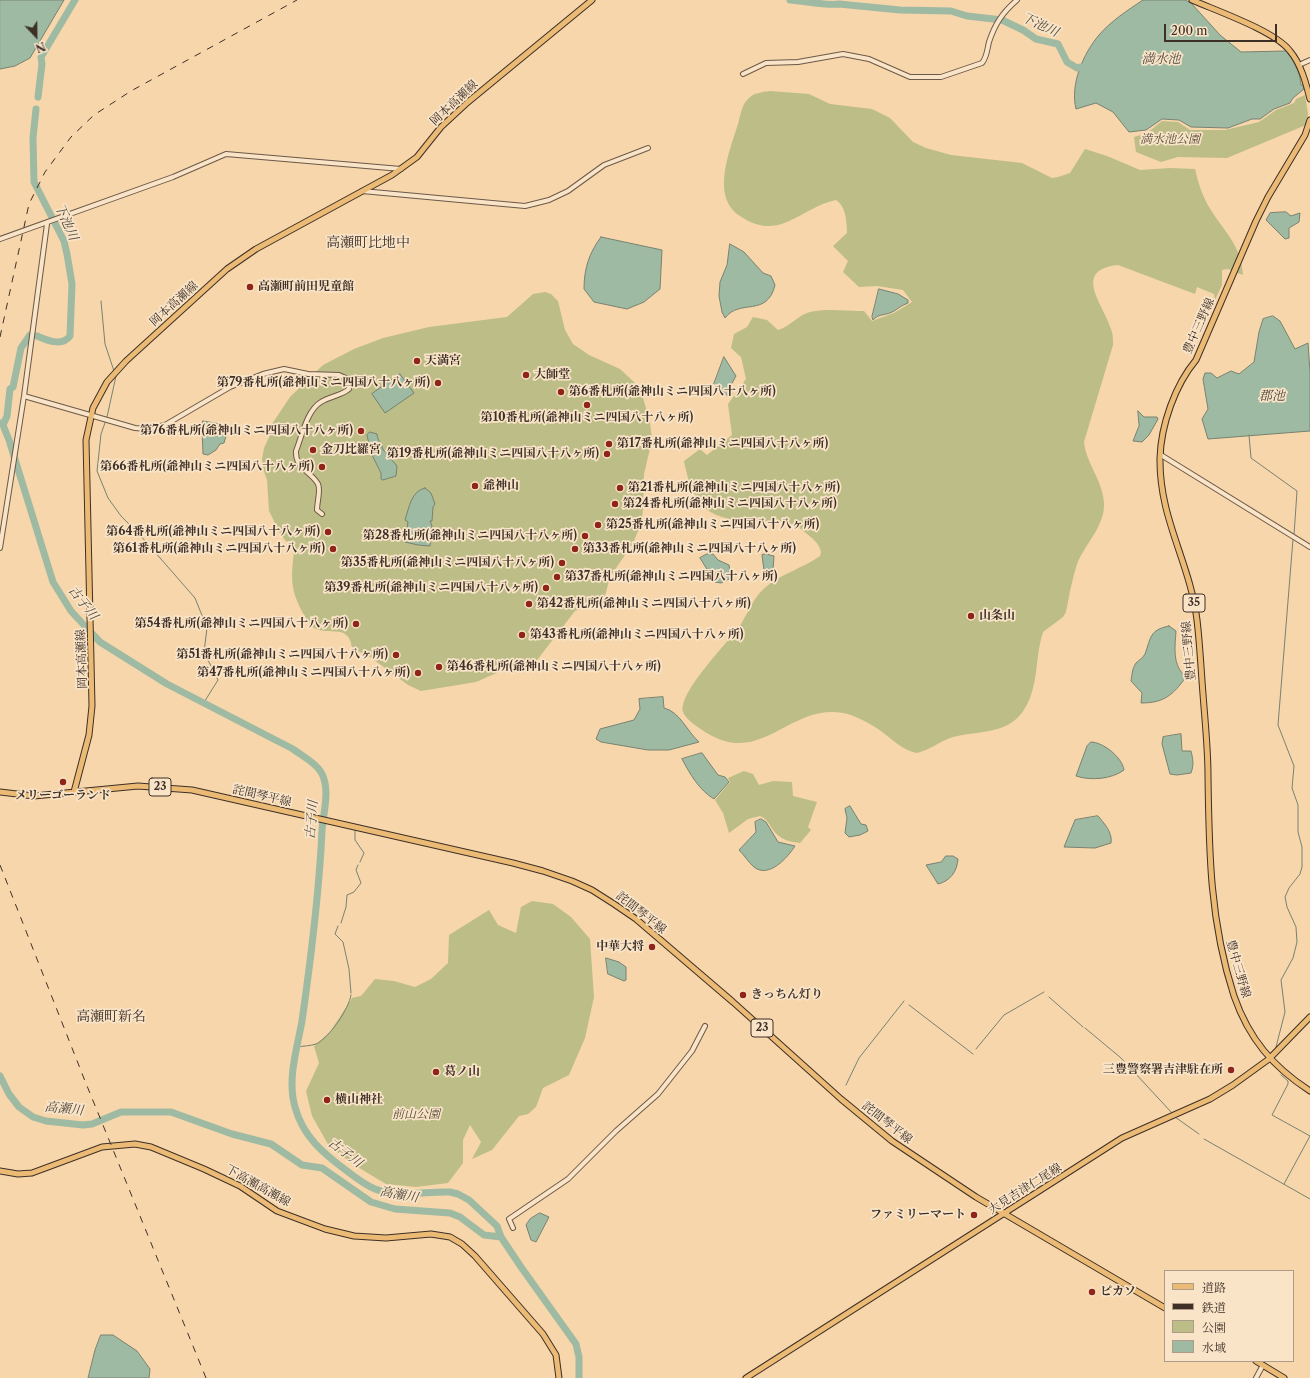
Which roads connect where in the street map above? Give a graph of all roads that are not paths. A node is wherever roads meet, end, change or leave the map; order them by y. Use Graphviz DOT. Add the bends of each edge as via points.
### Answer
graph roads {
  1 [pos="592,0"];
  2 [pos="1017,0"];
  3 [pos="1192,0"];
  4 [pos="1310,60"];
  5 [pos="1299,64"];
  6 [pos="743,74"];
  7 [pos="1310,99"];
  8 [pos="1310,120"];
  9 [pos="648,148"];
  10 [pos="401,169"];
  11 [pos="361,191"];
  12 [pos="46,224"];
  13 [pos="0,239"];
  14 [pos="24,396"];
  15 [pos="91,415"];
  16 [pos="1160,455"];
  17 [pos="322,514"];
  18 [pos="1310,547"];
  19 [pos="0,548"];
  20 [pos="0,792"];
  21 [pos="74,792"];
  22 [pos="1310,1016"];
  23 [pos="705,1026"];
  24 [pos="1269,1059"];
  25 [pos="1310,1091"];
  26 [pos="0,1171"];
  27 [pos="1005,1214"];
  28 [pos="513,1228"];
  29 [pos="1164,1307"];
  30 [pos="1258,1362"];
  31 [pos="1263,1365"];
  32 [pos="559,1378"];
  33 [pos="746,1378"];
  34 [pos="1256,1378"];
  35 [pos="1284,1378"];
  1 -- 10 [label="main road, 岡本高瀬線" via="451,117 417,157"];
  2 -- 6 [label="street" via="1000,17 992,32 986,59 982,63 941,77 910,77 869,59 843,54 798,62 766,63"];
  3 -- 5 [label="main road" via="1277,39 1290,50"];
  4 -- 5 [label="street"];
  5 -- 7 [label="main road"];
  8 -- 16 [label="main road, 豊中三野線 / 35" via="1302,140 1265,203 1196,360 1187,371 1168,417"];
  9 -- 11 [label="street" via="604,165 568,191 549,200 525,206"];
  10 -- 11 [label="main road, 岡本高瀬線"];
  10 -- 12 [label="street" via="226,154 173,177"];
  11 -- 15 [label="main road, 岡本高瀬線" via="242,258 117,371 98,397"];
  12 -- 13 [label="street"];
  12 -- 14 [label="street"];
  14 -- 15 [label="street"];
  14 -- 19 [label="street"];
  15 -- 17 [label="street" via="147,429 165,425 230,387 263,374 284,369 308,374 339,375 348,379 349,389 344,394 316,405 296,451 300,466 319,485 317,510"];
  15 -- 21 [label="main road, 岡本高瀬線" via="85,456 92,706 89,735"];
  16 -- 18 [label="street"];
  16 -- 24 [label="main road, 豊中三野線 / 35" via="1166,513 1191,590 1199,631 1214,915 1238,1004 1248,1027"];
  20 -- 21 [label="main road, 詫間琴平線 / 23" via="34,796"];
  21 -- 27 [label="main road, 詫間琴平線 / 23" via="138,786 192,790 543,871 592,890 636,919 892,1141 953,1183"];
  22 -- 24 [label="main road, 大見吉津仁尾線"];
  23 -- 28 [label="street" via="692,1051 658,1094 568,1179 509,1219"];
  24 -- 25 [label="main road, 豊中三野線 / 35"];
  24 -- 27 [label="main road, 大見吉津仁尾線" via="1210,1099 1122,1138"];
  26 -- 32 [label="main road, 下高瀬高瀬線" via="32,1173 102,1147 134,1144 151,1147 204,1169 240,1186 277,1211 325,1229 354,1236 386,1238 431,1234 450,1237 475,1256 543,1334 556,1355"];
  27 -- 29 [label="main road, 詫間琴平線 / 23"];
  27 -- 33 [label="main road, 大見吉津仁尾線"];
  30 -- 31 [label="main road"];
  31 -- 34 [label="street"];
  31 -- 35 [label="main road"];
}
